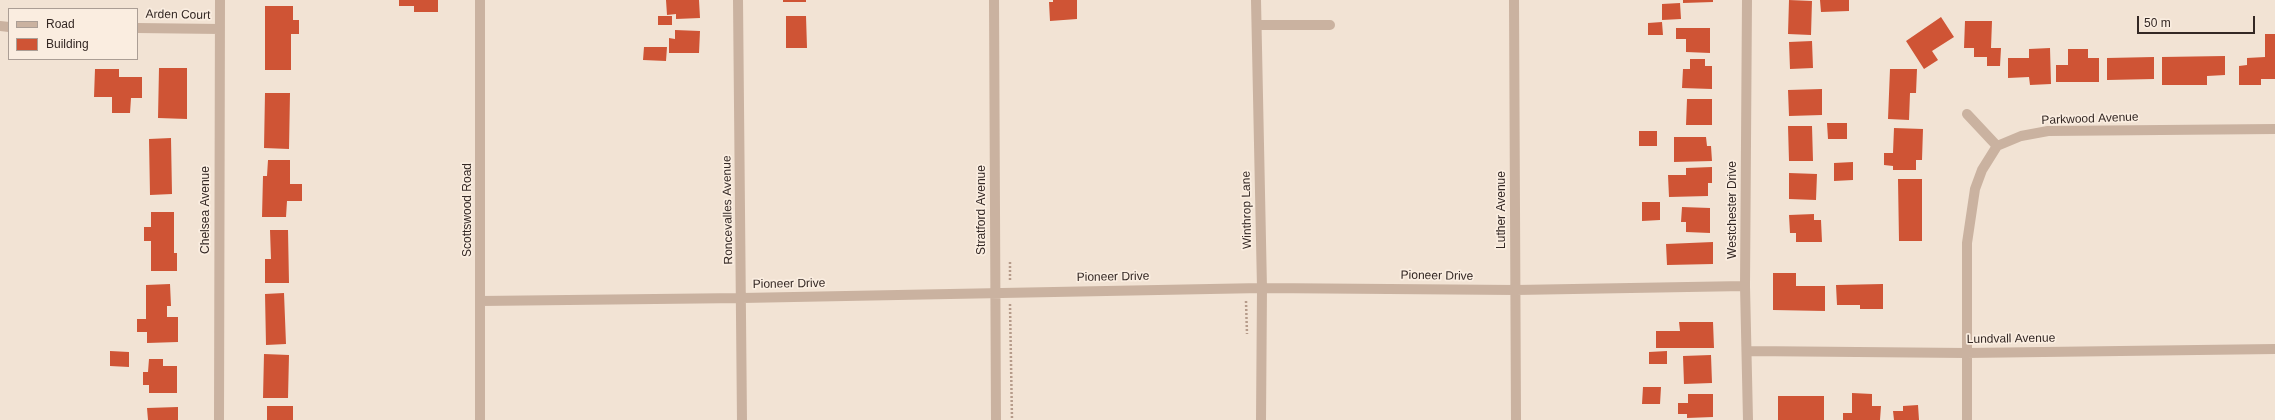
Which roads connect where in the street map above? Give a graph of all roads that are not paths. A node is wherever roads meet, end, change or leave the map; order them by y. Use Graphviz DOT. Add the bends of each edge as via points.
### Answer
graph roads {
  1 [pos="220,0"];
  2 [pos="480,0"];
  3 [pos="738,0"];
  4 [pos="994,0"];
  5 [pos="1256,0"];
  6 [pos="1514,0"];
  7 [pos="1747,0"];
  8 [pos="1257,25"];
  9 [pos="1330,25"];
  10 [pos="138,28"];
  11 [pos="220,29"];
  12 [pos="1967,114"];
  13 [pos="2275,128"];
  14 [pos="1997,146"];
  15 [pos="1745,286"];
  16 [pos="1262,288"];
  17 [pos="1516,290"];
  18 [pos="995,292"];
  19 [pos="742,298"];
  20 [pos="482,301"];
  21 [pos="2275,349"];
  22 [pos="1748,351"];
  23 [pos="1966,353"];
  24 [pos="219,420"];
  25 [pos="480,420"];
  26 [pos="742,420"];
  27 [pos="996,420"];
  28 [pos="1261,420"];
  29 [pos="1516,420"];
  30 [pos="1748,420"];
  31 [pos="1967,420"];
  1 -- 11 [label="street, Chelsea Avenue"];
  2 -- 20 [label="street, Scottswood Road"];
  3 -- 19 [label="street, Roncevalles Avenue"];
  4 -- 18 [label="street, Stratford Avenue"];
  5 -- 8 [label="street, Winthrop Lane"];
  6 -- 17 [label="street, Luther Avenue"];
  7 -- 15 [label="street, Westchester Drive"];
  8 -- 9 [label="street"];
  8 -- 16 [label="street, Winthrop Lane"];
  10 -- 11 [label="street, Arden Court"];
  11 -- 24 [label="street, Chelsea Avenue"];
  12 -- 14 [label="street"];
  13 -- 14 [label="street, Parkwood Avenue" via="2048,131 2021,136"];
  14 -- 23 [label="street" via="1982,170 1974,197 1967,243"];
  15 -- 17 [label="street, Pioneer Drive"];
  15 -- 22 [label="street, Westchester Drive"];
  16 -- 17 [label="street, Pioneer Drive"];
  16 -- 18 [label="street, Pioneer Drive"];
  16 -- 28 [label="street, Winthrop Lane"];
  17 -- 29 [label="street, Luther Avenue"];
  18 -- 19 [label="street, Pioneer Drive"];
  18 -- 27 [label="street, Stratford Avenue"];
  19 -- 20 [label="street, Pioneer Drive"];
  19 -- 26 [label="street, Roncevalles Avenue"];
  20 -- 25 [label="street, Scottswood Road"];
  21 -- 23 [label="street, Lundvall Avenue"];
  22 -- 23 [label="street, Lundvall Avenue"];
  22 -- 30 [label="street, Westchester Drive"];
  23 -- 31 [label="street"];
}
